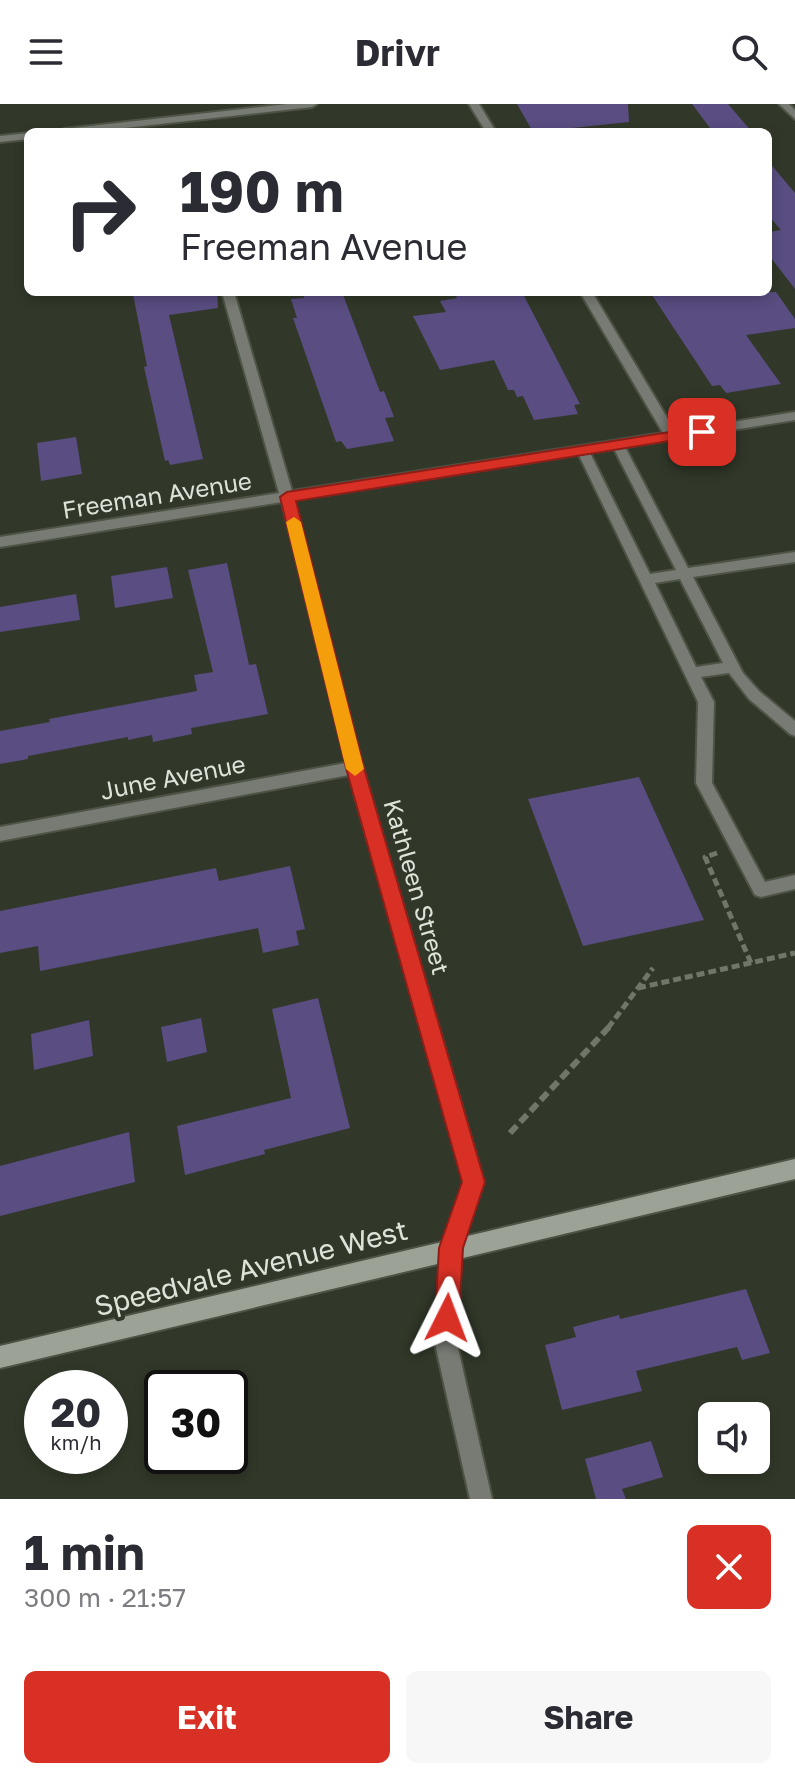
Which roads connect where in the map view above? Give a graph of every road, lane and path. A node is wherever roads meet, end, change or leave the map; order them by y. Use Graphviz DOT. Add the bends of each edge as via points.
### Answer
graph roads {
  1 [pos="312,104"];
  2 [pos="474,104"];
  3 [pos="784,104"];
  4 [pos="795,116"];
  5 [pos="179,120"];
  6 [pos="102,128"];
  7 [pos="182,128"];
  8 [pos="489,128"];
  9 [pos="24,136"];
  10 [pos="0,139"];
  11 [pos="229,296"];
  12 [pos="588,296"];
  13 [pos="795,416"];
  14 [pos="672,437"];
  15 [pos="618,445"];
  16 [pos="583,451"];
  17 [pos="287,497"];
  18 [pos="0,542"];
  19 [pos="795,557"];
  20 [pos="686,574"];
  21 [pos="647,579"];
  22 [pos="733,667"];
  23 [pos="691,673"];
  24 [pos="795,730"];
  25 [pos="355,768"];
  26 [pos="0,834"];
  27 [pos="737,846"];
  28 [pos="795,882"];
  29 [pos="795,953"];
  30 [pos="751,963"];
  31 [pos="653,968"];
  32 [pos="637,989"];
  33 [pos="510,1133"];
  34 [pos="795,1169"];
  35 [pos="451,1248"];
  36 [pos="0,1357"];
  37 [pos="481,1499"];
  1 -- 5 [label="street"];
  2 -- 8 [label="street"];
  3 -- 4 [label="street"];
  5 -- 6 [label="street"];
  5 -- 7 [label="street"];
  9 -- 10 [label="street"];
  11 -- 17 [label="street, Kathleen Street"];
  12 -- 14 [label="street"];
  13 -- 14 [label="street, Freeman Avenue"];
  14 -- 15 [label="street, Freeman Avenue"];
  15 -- 16 [label="street, Freeman Avenue"];
  15 -- 20 [label="street"];
  16 -- 17 [label="street, Freeman Avenue"];
  16 -- 21 [label="street"];
  17 -- 18 [label="street, Freeman Avenue"];
  17 -- 25 [label="street, Kathleen Street"];
  19 -- 20 [label="street"];
  20 -- 21 [label="street"];
  20 -- 22 [label="street"];
  21 -- 23 [label="street"];
  22 -- 23 [label="street"];
  22 -- 24 [label="street" via="754,695"];
  23 -- 27 [label="street" via="706,702 704,783"];
  25 -- 26 [label="street, June Avenue"];
  25 -- 35 [label="street, Kathleen Street" via="474,1182"];
  27 -- 28 [label="street" via="761,890"];
  27 -- 30 [label="path" via="705,857"];
  29 -- 30 [label="path"];
  30 -- 32 [label="path"];
  31 -- 32 [label="path"];
  32 -- 33 [label="path" via="609,1027"];
  34 -- 35 [label="main road, Speedvale Avenue West"];
  35 -- 36 [label="main road, Speedvale Avenue West"];
  35 -- 37 [label="street, Kathleen Street" via="447,1348"];
}
